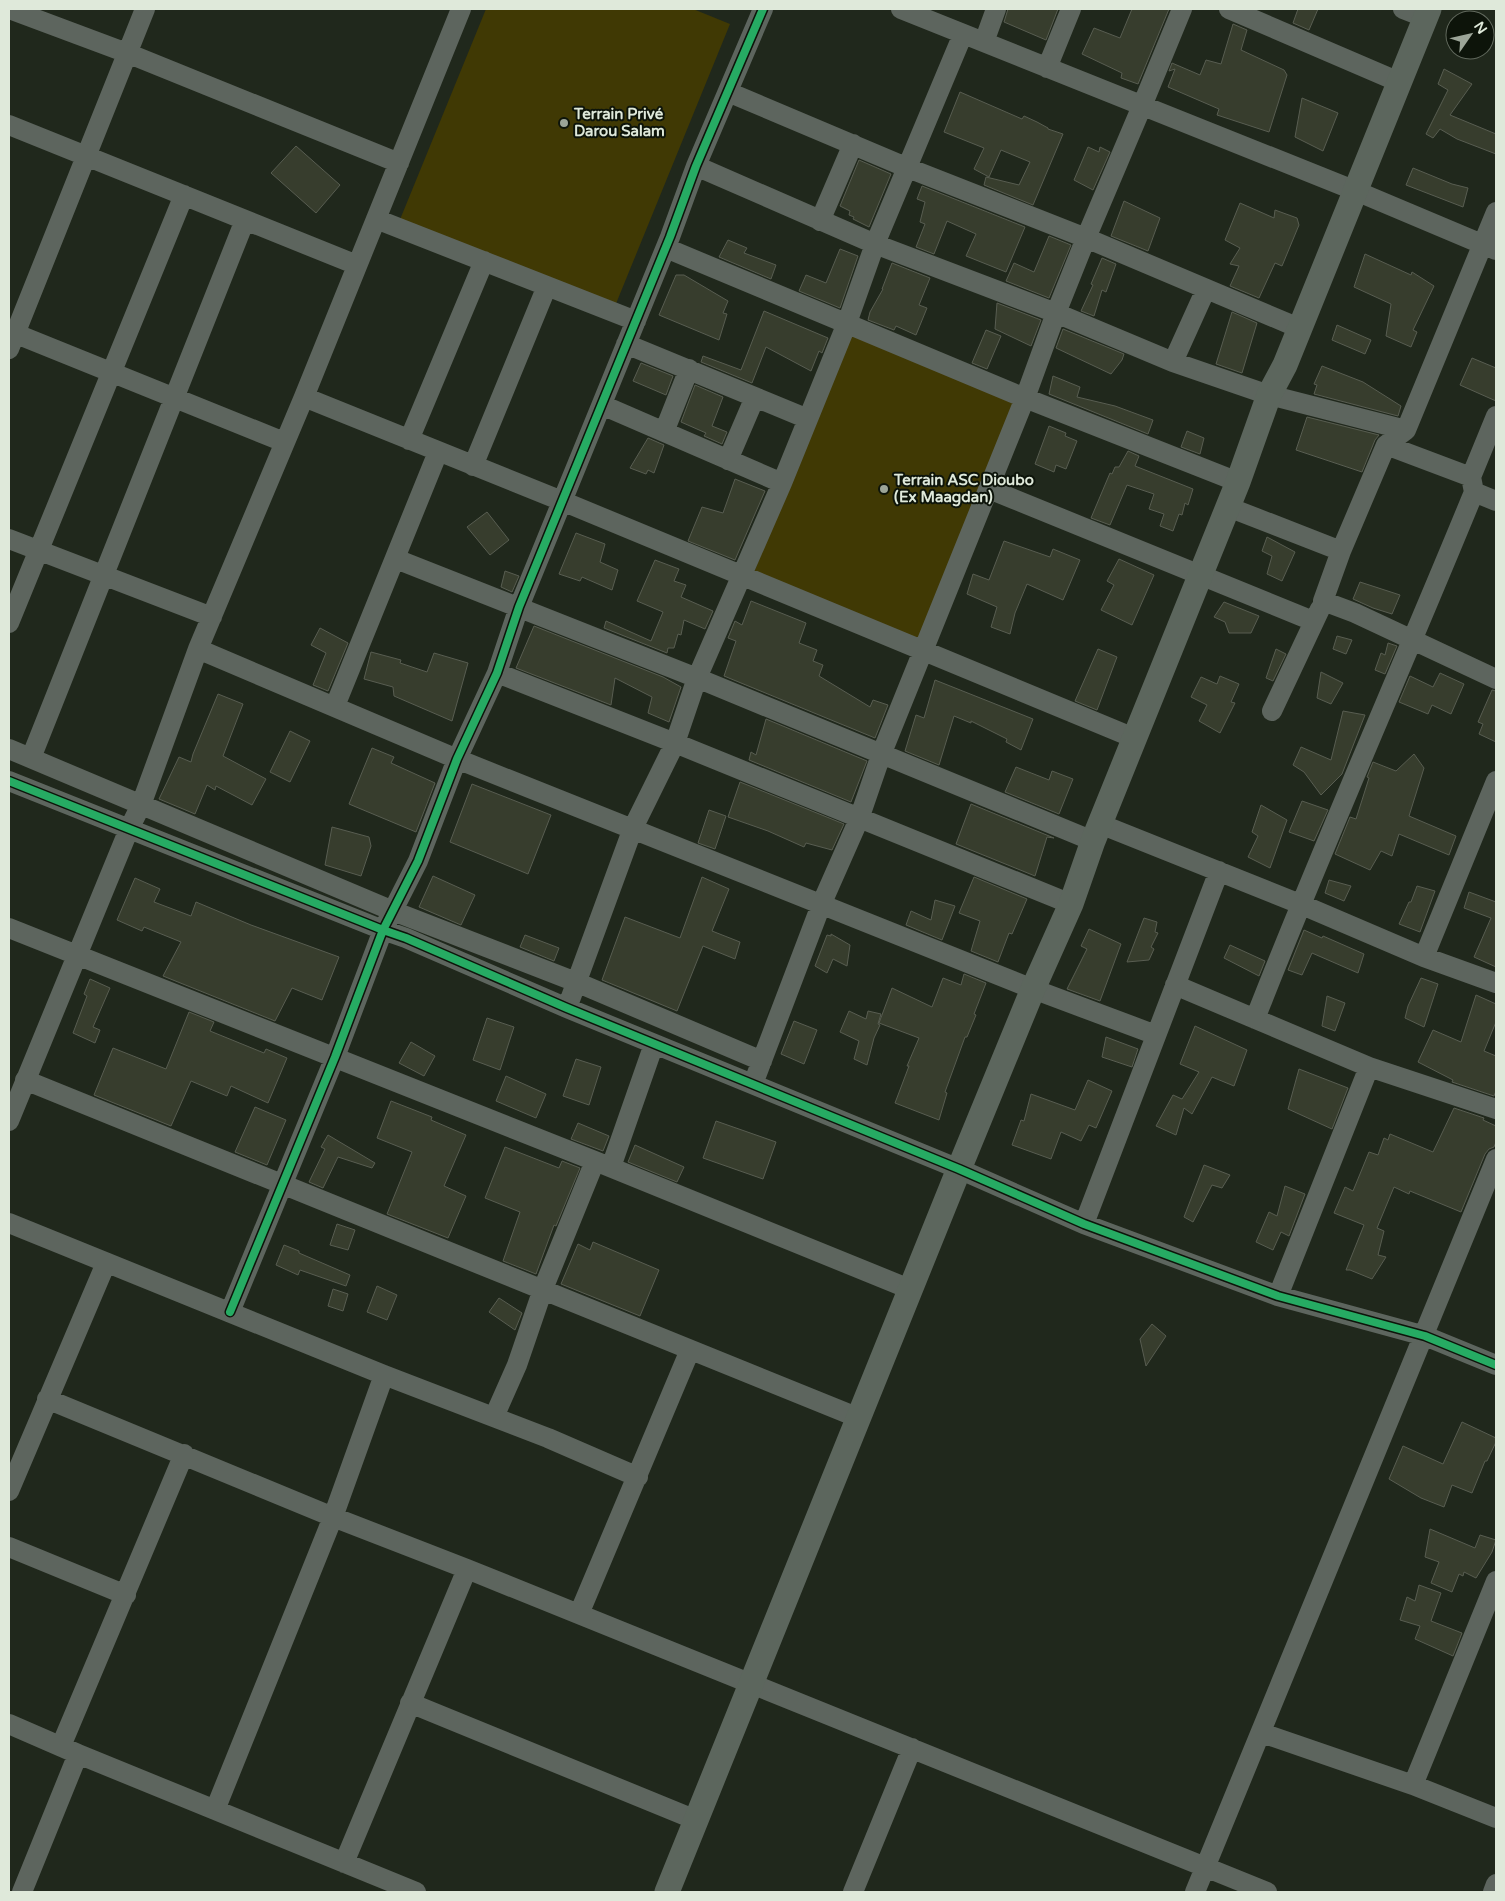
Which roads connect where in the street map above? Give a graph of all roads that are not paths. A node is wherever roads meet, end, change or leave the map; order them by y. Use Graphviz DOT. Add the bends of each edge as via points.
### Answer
graph roads {
  1 [pos="9,9"];
  2 [pos="145,9"];
  3 [pos="461,9"];
  4 [pos="763,9"];
  5 [pos="901,9"];
  6 [pos="996,9"];
  7 [pos="1071,9"];
  8 [pos="1182,9"];
  9 [pos="1229,9"];
  10 [pos="1419,12"];
  11 [pos="963,34"];
  12 [pos="984,42"];
  13 [pos="127,53"];
  14 [pos="1047,68"];
  15 [pos="1400,82"];
  16 [pos="728,92"];
  17 [pos="1142,106"];
  18 [pos="9,125"];
  19 [pos="853,144"];
  20 [pos="86,156"];
  21 [pos="399,163"];
  22 [pos="696,166"];
  23 [pos="908,168"];
  24 [pos="1356,191"];
  25 [pos="184,195"];
  26 [pos="1496,212"];
  27 [pos="376,218"];
  28 [pos="245,220"];
  29 [pos="820,221"];
  30 [pos="1086,238"];
  31 [pos="875,244"];
  32 [pos="666,248"];
  33 [pos="1490,248"];
  34 [pos="484,261"];
  35 [pos="357,264"];
  36 [pos="547,286"];
  37 [pos="1206,289"];
  38 [pos="1056,313"];
  39 [pos="636,321"];
  40 [pos="847,323"];
  41 [pos="1299,328"];
  42 [pos="11,338"];
  43 [pos="626,344"];
  44 [pos="1173,362"];
  45 [pos="689,369"];
  46 [pos="112,374"];
  47 [pos="1269,395"];
  48 [pos="304,397"];
  49 [pos="755,397"];
  50 [pos="174,398"];
  51 [pos="1025,398"];
  52 [pos="602,405"];
  53 [pos="1496,416"];
  54 [pos="808,419"];
  55 [pos="1406,430"];
  56 [pos="664,432"];
  57 [pos="409,440"];
  58 [pos="284,442"];
  59 [pos="1386,445"];
  60 [pos="438,452"];
  61 [pos="728,460"];
  62 [pos="473,466"];
  63 [pos="1238,482"];
  64 [pos="782,483"];
  65 [pos="1472,485"];
  66 [pos="989,489"];
  67 [pos="562,501"];
  68 [pos="1496,502"];
  69 [pos="1228,506"];
  70 [pos="9,539"];
  71 [pos="37,550"];
  72 [pos="1341,551"];
  73 [pos="396,559"];
  74 [pos="103,574"];
  75 [pos="1200,575"];
  76 [pos="742,576"];
  77 [pos="1323,601"];
  78 [pos="519,608"];
  79 [pos="212,617"];
  80 [pos="1314,621"];
  81 [pos="9,623"];
  82 [pos="1413,640"];
  83 [pos="198,649"];
  84 [pos="923,652"];
  85 [pos="497,673"];
  86 [pos="697,678"];
  87 [pos="1496,678"];
  88 [pos="335,706"];
  89 [pos="1272,711"];
  90 [pos="1134,738"];
  91 [pos="675,743"];
  92 [pos="9,749"];
  93 [pos="881,755"];
  94 [pos="31,758"];
  95 [pos="457,758"];
  96 [pos="9,781"];
  97 [pos="1496,782"];
  98 [pos="141,805"];
  99 [pos="859,819"];
  100 [pos="633,828"];
  101 [pos="129,829"];
  102 [pos="1097,832"];
  103 [pos="1219,871"];
  104 [pos="1071,904"];
  105 [pos="1300,904"];
  106 [pos="821,905"];
  107 [pos="393,911"];
  108 [pos="9,928"];
  109 [pos="383,930"];
  110 [pos="77,956"];
  111 [pos="1424,957"];
  112 [pos="576,982"];
  113 [pos="1496,983"];
  114 [pos="1175,985"];
  115 [pos="1033,989"];
  116 [pos="567,1008"];
  117 [pos="1255,1020"];
  118 [pos="1156,1035"];
  119 [pos="654,1044"];
  120 [pos="335,1057"];
  121 [pos="762,1061"];
  122 [pos="1368,1067"];
  123 [pos="25,1080"];
  124 [pos="753,1084"];
  125 [pos="1496,1109"];
  126 [pos="9,1121"];
  127 [pos="1496,1159"];
  128 [pos="603,1164"];
  129 [pos="959,1169"];
  130 [pos="283,1183"];
  131 [pos="9,1223"];
  132 [pos="1084,1224"];
  133 [pos="106,1263"];
  134 [pos="543,1289"];
  135 [pos="912,1290"];
  136 [pos="1278,1296"];
  137 [pos="230,1312"];
  138 [pos="1425,1336"];
  139 [pos="690,1350"];
  140 [pos="1496,1365"];
  141 [pos="384,1374"];
  142 [pos="47,1400"];
  143 [pos="494,1417"];
  144 [pos="858,1418"];
  145 [pos="184,1454"];
  146 [pos="638,1476"];
  147 [pos="9,1491"];
  148 [pos="333,1517"];
  149 [pos="9,1547"];
  150 [pos="467,1569"];
  151 [pos="1496,1581"];
  152 [pos="126,1595"];
  153 [pos="579,1614"];
  154 [pos="751,1684"];
  155 [pos="410,1703"];
  156 [pos="9,1724"];
  157 [pos="1262,1733"];
  158 [pos="912,1748"];
  159 [pos="70,1750"];
  160 [pos="1414,1785"];
  161 [pos="215,1810"];
  162 [pos="1496,1818"];
  163 [pos="696,1820"];
  164 [pos="344,1863"];
  165 [pos="1205,1867"];
  166 [pos="1496,1884"];
  167 [pos="22,1892"];
  168 [pos="416,1892"];
  169 [pos="667,1892"];
  170 [pos="853,1892"];
  171 [pos="1195,1892"];
  172 [pos="1267,1892"];
  173 [pos="1493,1892"];
  1 -- 13 [label="street"];
  2 -- 13 [label="street"];
  3 -- 21 [label="street"];
  4 -- 16 [label="street"];
  5 -- 11 [label="street"];
  6 -- 12 [label="street"];
  7 -- 14 [label="street"];
  8 -- 17 [label="street"];
  9 -- 15 [label="street"];
  10 -- 15 [label="main road"];
  11 -- 12 [label="street"];
  11 -- 23 [label="street"];
  12 -- 14 [label="street"];
  13 -- 20 [label="street"];
  13 -- 21 [label="street"];
  14 -- 17 [label="street"];
  15 -- 24 [label="main road"];
  16 -- 19 [label="street"];
  16 -- 22 [label="street"];
  17 -- 24 [label="street"];
  17 -- 30 [label="street"];
  18 -- 20 [label="street"];
  19 -- 23 [label="street"];
  19 -- 29 [label="street"];
  20 -- 25 [label="street"];
  20 -- 42 [label="street"];
  21 -- 27 [label="street"];
  22 -- 29 [label="street"];
  22 -- 32 [label="street"];
  23 -- 30 [label="street"];
  23 -- 31 [label="street"];
  24 -- 33 [label="street"];
  24 -- 41 [label="main road"];
  25 -- 28 [label="street"];
  25 -- 46 [label="street"];
  26 -- 33 [label="street"];
  27 -- 34 [label="street"];
  27 -- 35 [label="street"];
  28 -- 35 [label="street"];
  28 -- 50 [label="street"];
  29 -- 31 [label="street"];
  30 -- 37 [label="street"];
  30 -- 38 [label="street"];
  31 -- 38 [label="street"];
  31 -- 40 [label="street"];
  32 -- 39 [label="street"];
  32 -- 40 [label="street"];
  33 -- 55 [label="street"];
  34 -- 36 [label="street"];
  34 -- 57 [label="street"];
  35 -- 48 [label="street"];
  36 -- 39 [label="street"];
  36 -- 62 [label="street"];
  37 -- 41 [label="street"];
  37 -- 44 [label="street"];
  38 -- 44 [label="street"];
  38 -- 51 [label="street"];
  39 -- 43 [label="street"];
  40 -- 51 [label="street"];
  40 -- 54 [label="street"];
  41 -- 47 [label="main road"];
  42 -- 46 [label="street"];
  43 -- 45 [label="street"];
  43 -- 52 [label="street"];
  44 -- 47 [label="street"];
  45 -- 49 [label="street"];
  45 -- 56 [label="street"];
  46 -- 50 [label="street"];
  46 -- 71 [label="street"];
  47 -- 55 [label="street"];
  47 -- 63 [label="main road"];
  48 -- 57 [label="street"];
  48 -- 58 [label="street"];
  49 -- 54 [label="street"];
  49 -- 61 [label="street"];
  50 -- 58 [label="street"];
  50 -- 74 [label="street"];
  51 -- 63 [label="street"];
  51 -- 66 [label="street"];
  52 -- 56 [label="street"];
  52 -- 67 [label="street"];
  53 -- 65 [label="street"];
  54 -- 64 [label="street"];
  55 -- 59 [label="street"];
  56 -- 61 [label="street"];
  57 -- 60 [label="street"];
  58 -- 79 [label="street"];
  59 -- 65 [label="street"];
  59 -- 72 [label="street"];
  60 -- 62 [label="street"];
  60 -- 73 [label="street"];
  61 -- 64 [label="street"];
  62 -- 67 [label="street"];
  63 -- 69 [label="main road"];
  64 -- 76 [label="street"];
  65 -- 68 [label="street"];
  65 -- 82 [label="street"];
  66 -- 75 [label="street"];
  66 -- 84 [label="street"];
  67 -- 76 [label="street"];
  67 -- 78 [label="street"];
  69 -- 72 [label="street"];
  69 -- 75 [label="main road"];
  70 -- 71 [label="street"];
  71 -- 74 [label="street"];
  71 -- 81 [label="street"];
  72 -- 77 [label="street"];
  73 -- 78 [label="street"];
  73 -- 88 [label="street"];
  74 -- 79 [label="street"];
  74 -- 94 [label="street"];
  75 -- 80 [label="street"];
  75 -- 90 [label="main road"];
  76 -- 84 [label="street"];
  76 -- 86 [label="street"];
  77 -- 80 [label="street"];
  77 -- 82 [label="street"];
  78 -- 85 [label="street"];
  78 -- 86 [label="street"];
  79 -- 83 [label="street"];
  80 -- 89 [label="street"];
  82 -- 87 [label="street"];
  82 -- 105 [label="street"];
  83 -- 88 [label="street"];
  83 -- 98 [label="street"];
  84 -- 90 [label="street"];
  84 -- 93 [label="street"];
  85 -- 91 [label="street"];
  85 -- 95 [label="street"];
  86 -- 91 [label="street"];
  86 -- 93 [label="street"];
  88 -- 95 [label="street"];
  90 -- 102 [label="main road"];
  91 -- 99 [label="street"];
  91 -- 100 [label="street"];
  92 -- 94 [label="street"];
  93 -- 99 [label="street"];
  93 -- 102 [label="street"];
  94 -- 98 [label="street"];
  95 -- 100 [label="street"];
  95 -- 107 [label="street" via="432,828"];
  96 -- 101 [label="street"];
  97 -- 111 [label="street"];
  98 -- 101 [label="street"];
  98 -- 107 [label="street"];
  99 -- 104 [label="street"];
  99 -- 106 [label="street"];
  100 -- 106 [label="street"];
  100 -- 112 [label="street"];
  101 -- 109 [label="street"];
  101 -- 110 [label="street"];
  102 -- 103 [label="street"];
  102 -- 104 [label="main road"];
  103 -- 105 [label="street"];
  103 -- 114 [label="street"];
  104 -- 115 [label="main road"];
  105 -- 111 [label="street"];
  105 -- 117 [label="street"];
  106 -- 115 [label="street"];
  106 -- 121 [label="street"];
  107 -- 109 [label="street"];
  107 -- 112 [label="street"];
  108 -- 110 [label="street"];
  109 -- 116 [label="street"];
  109 -- 120 [label="street"];
  110 -- 120 [label="street"];
  110 -- 123 [label="street"];
  111 -- 113 [label="street"];
  112 -- 116 [label="street"];
  112 -- 121 [label="street"];
  114 -- 117 [label="street"];
  114 -- 118 [label="street"];
  115 -- 118 [label="street"];
  115 -- 129 [label="main road"];
  116 -- 119 [label="street"];
  117 -- 122 [label="street"];
  118 -- 132 [label="street"];
  119 -- 124 [label="street"];
  119 -- 128 [label="street"];
  120 -- 128 [label="street"];
  120 -- 130 [label="street"];
  121 -- 124 [label="street"];
  122 -- 125 [label="street"];
  122 -- 136 [label="street"];
  123 -- 126 [label="street"];
  123 -- 130 [label="street"];
  124 -- 129 [label="street"];
  127 -- 138 [label="street"];
  128 -- 134 [label="street"];
  128 -- 135 [label="street"];
  129 -- 132 [label="street"];
  129 -- 135 [label="main road"];
  130 -- 134 [label="street"];
  130 -- 137 [label="street"];
  131 -- 133 [label="street"];
  132 -- 136 [label="street"];
  133 -- 137 [label="street"];
  133 -- 142 [label="street"];
  134 -- 139 [label="street"];
  134 -- 143 [label="street" via="517,1365"];
  135 -- 144 [label="main road"];
  136 -- 138 [label="street"];
  137 -- 141 [label="street"];
  138 -- 140 [label="street"];
  138 -- 157 [label="street"];
  139 -- 144 [label="street"];
  139 -- 146 [label="street"];
  141 -- 143 [label="street"];
  141 -- 148 [label="street"];
  142 -- 145 [label="street"];
  142 -- 147 [label="street"];
  143 -- 146 [label="street"];
  144 -- 154 [label="main road"];
  145 -- 148 [label="street"];
  145 -- 152 [label="street"];
  146 -- 153 [label="street"];
  148 -- 150 [label="street"];
  148 -- 161 [label="street"];
  149 -- 152 [label="street"];
  150 -- 153 [label="street"];
  150 -- 155 [label="street"];
  151 -- 160 [label="street"];
  152 -- 159 [label="street"];
  153 -- 154 [label="street"];
  154 -- 158 [label="street"];
  154 -- 163 [label="main road"];
  155 -- 163 [label="street"];
  155 -- 164 [label="street"];
  156 -- 159 [label="street"];
  157 -- 160 [label="street"];
  157 -- 165 [label="street"];
  158 -- 165 [label="street"];
  158 -- 170 [label="street"];
  159 -- 161 [label="street"];
  159 -- 167 [label="street"];
  160 -- 162 [label="street"];
  161 -- 164 [label="street"];
  163 -- 169 [label="main road"];
  164 -- 168 [label="street"];
  165 -- 171 [label="street"];
  165 -- 172 [label="street"];
  166 -- 173 [label="street"];
}
